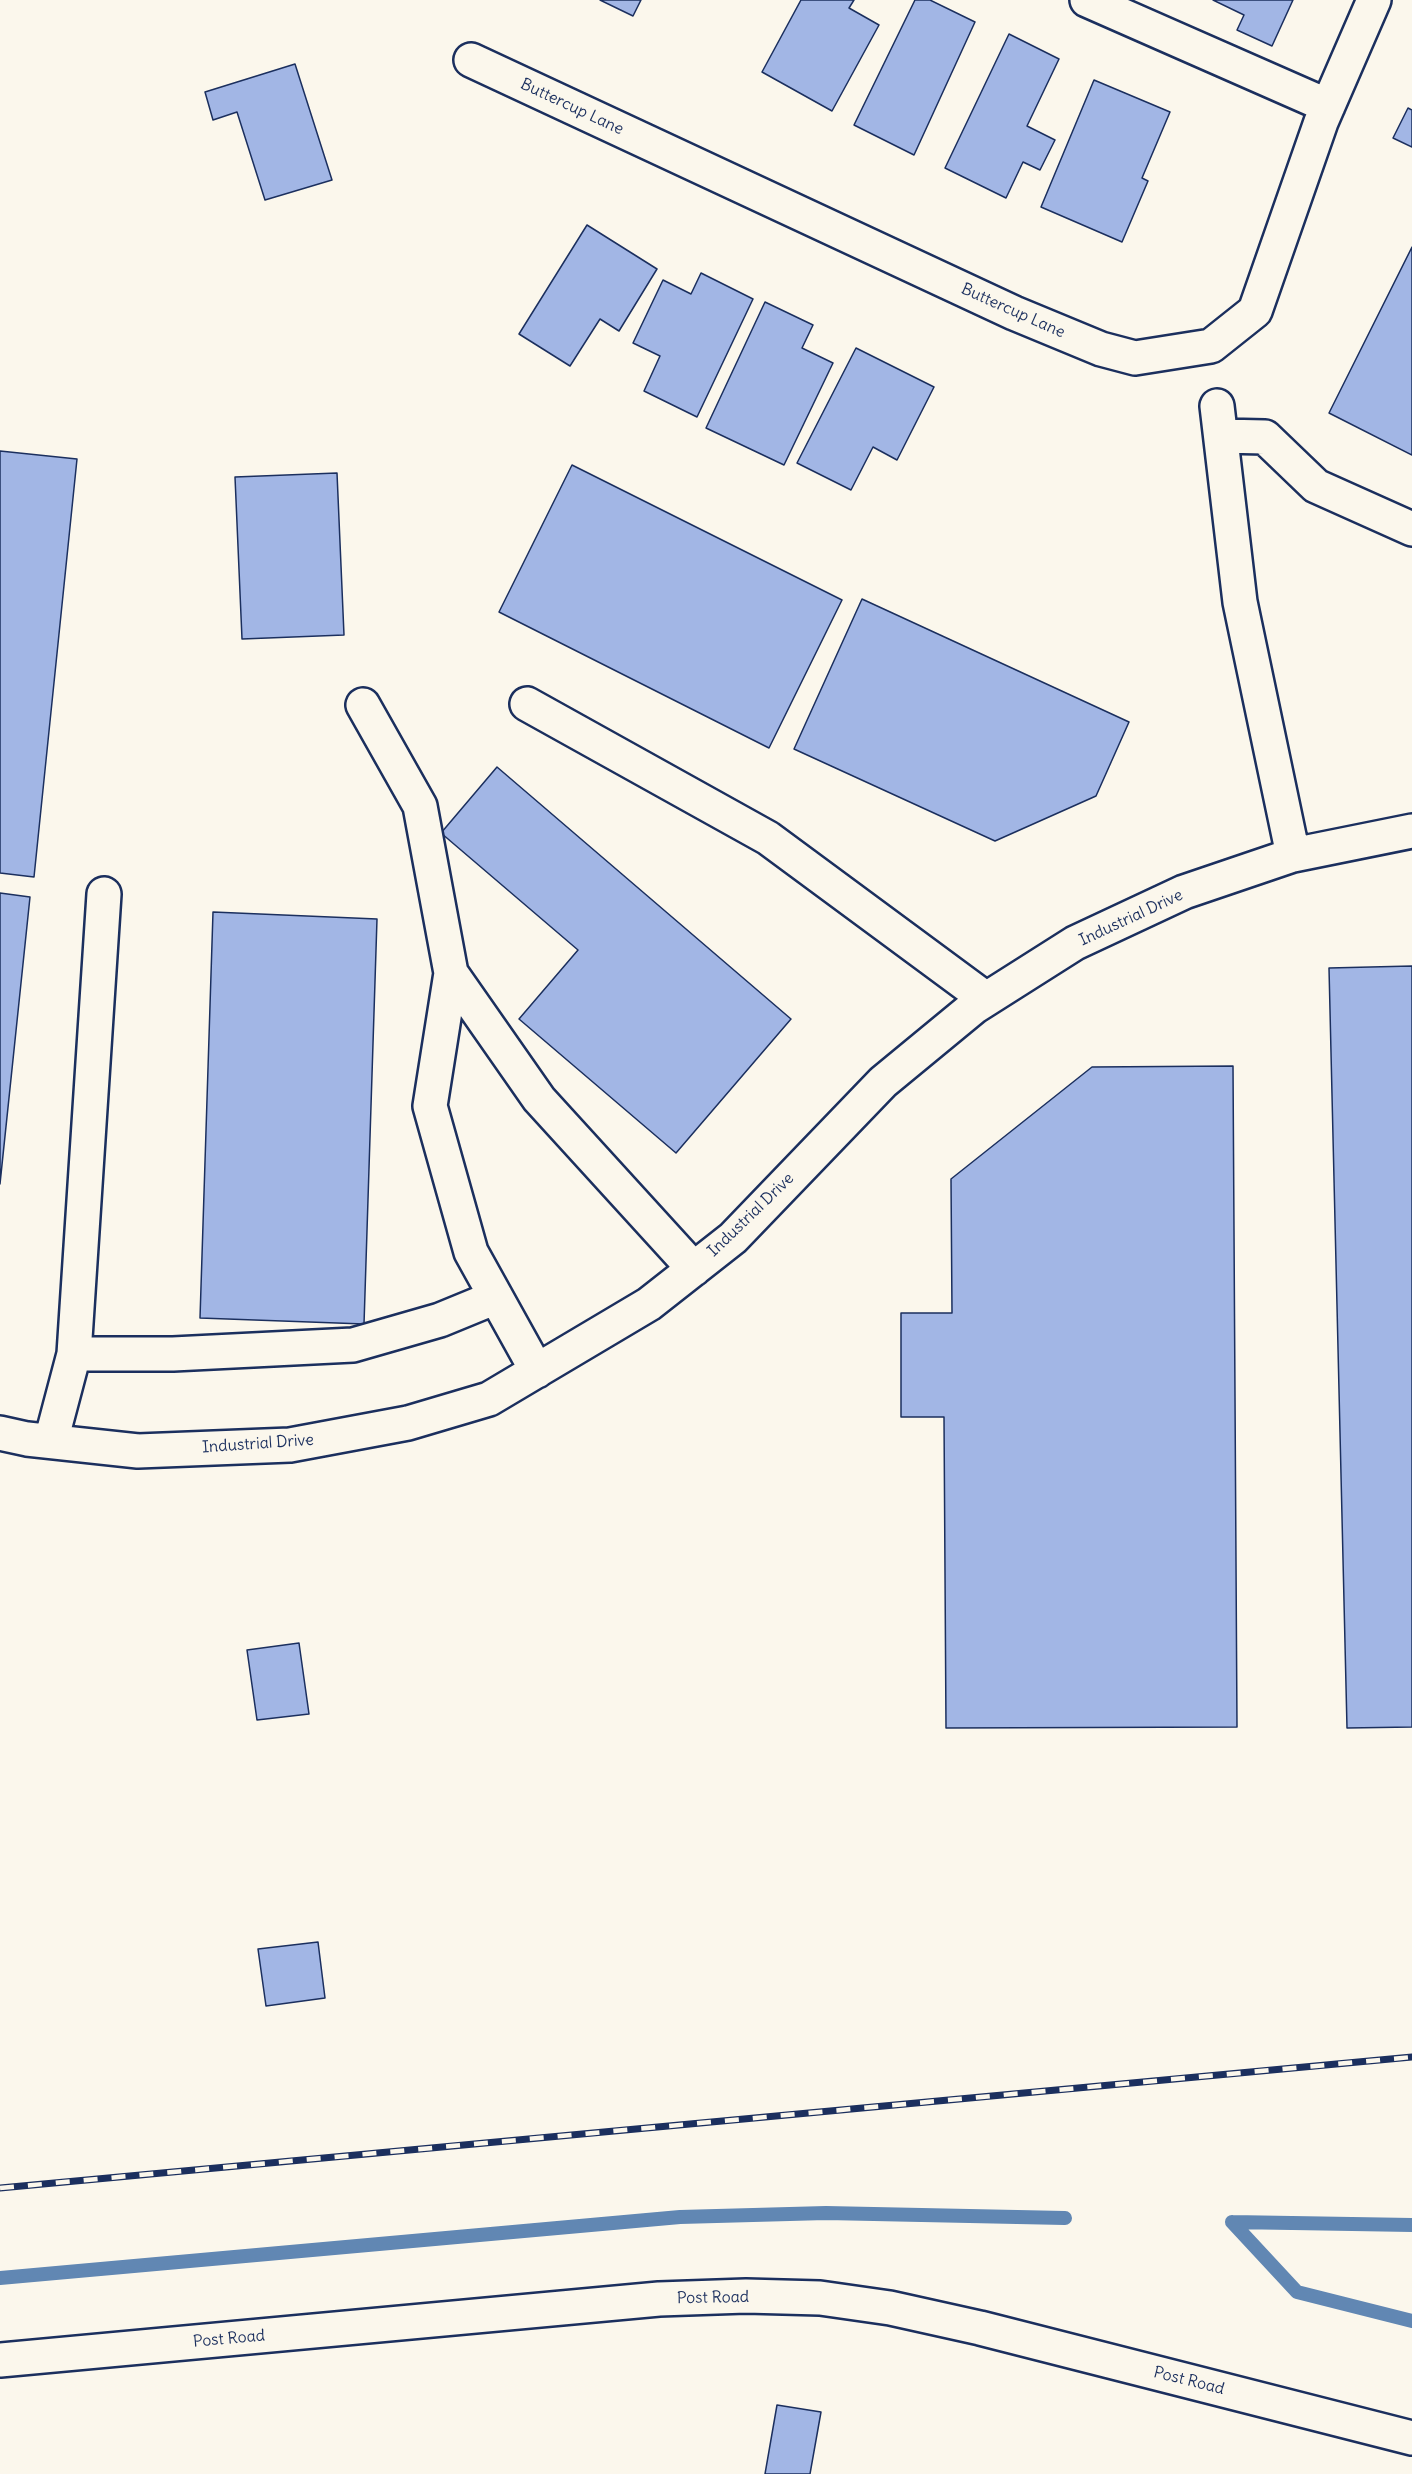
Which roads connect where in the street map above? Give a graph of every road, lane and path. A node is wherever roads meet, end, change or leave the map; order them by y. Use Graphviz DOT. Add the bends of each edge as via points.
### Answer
graph roads {
  1 [pos="1087,0"];
  2 [pos="1374,0"];
  3 [pos="471,60"];
  4 [pos="1328,106"];
  5 [pos="1412,529"];
  6 [pos="527,704"];
  7 [pos="363,705"];
  8 [pos="1412,831"];
  9 [pos="1293,855"];
  10 [pos="104,894"];
  11 [pos="451,973"];
  12 [pos="986,999"];
  13 [pos="694,1269"];
  14 [pos="496,1298"];
  15 [pos="74,1354"];
  16 [pos="537,1371"];
  17 [pos="0,1433"];
  18 [pos="51,1441"];
  19 [pos="0,2360"];
  20 [pos="1412,2438"];
  1 -- 4 [label="street"];
  2 -- 4 [label="street, Buttercup Lane"];
  3 -- 4 [label="street, Buttercup Lane" via="1014,313 1101,349 1134,358 1211,346 1255,311"];
  5 -- 9 [label="street" via="1316,486 1265,437 1219,421 1240,602"];
  6 -- 12 [label="street" via="768,838"];
  7 -- 11 [label="street" via="420,806"];
  8 -- 9 [label="street, Industrial Drive"];
  9 -- 12 [label="street, Industrial Drive" via="1184,892 1075,944"];
  10 -- 15 [label="street"];
  11 -- 13 [label="street" via="539,1099"];
  11 -- 14 [label="street" via="429,1106 471,1252"];
  12 -- 13 [label="street, Industrial Drive" via="883,1082 733,1238"];
  13 -- 16 [label="street, Industrial Drive" via="650,1304"];
  14 -- 15 [label="street" via="440,1320 353,1345 172,1354"];
  14 -- 16 [label="street"];
  15 -- 18 [label="street"];
  16 -- 18 [label="street, Industrial Drive" via="489,1398 408,1423 290,1445 138,1451"];
  17 -- 18 [label="street, Industrial Drive"];
  19 -- 20 [label="street, Post Road" via="659,2299 820,2298 890,2308 980,2328"];
}
